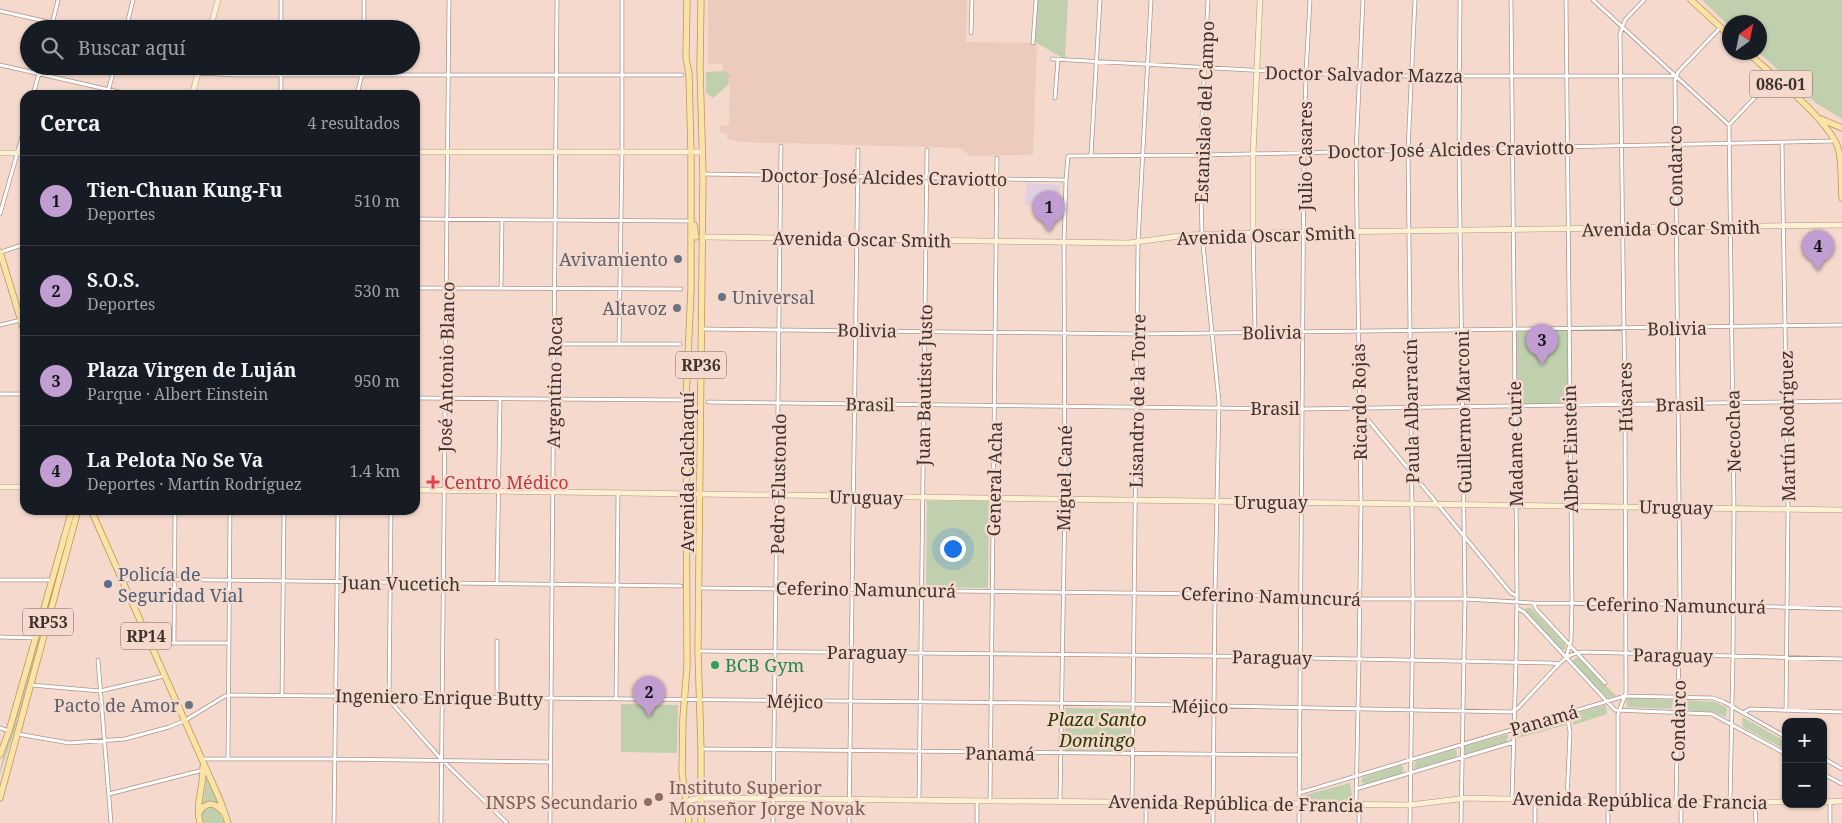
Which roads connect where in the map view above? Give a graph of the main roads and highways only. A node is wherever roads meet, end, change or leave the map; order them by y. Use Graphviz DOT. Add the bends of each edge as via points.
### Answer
graph roads {
  1 [pos="218,0"];
  2 [pos="687,0"];
  3 [pos="700,0"];
  4 [pos="1260,0"];
  5 [pos="1690,0"];
  6 [pos="212,20"];
  7 [pos="1722,30"];
  8 [pos="1756,60"];
  9 [pos="197,75"];
  10 [pos="193,90"];
  11 [pos="1816,116"];
  12 [pos="690,128"];
  13 [pos="702,128"];
  14 [pos="1842,128"];
  15 [pos="1842,143"];
  16 [pos="420,152"];
  17 [pos="702,152"];
  18 [pos="0,153"];
  19 [pos="20,153"];
  20 [pos="691,153"];
  21 [pos="1840,153"];
  22 [pos="691,185"];
  23 [pos="1842,185"];
  24 [pos="1842,198"];
  25 [pos="1842,225"];
  26 [pos="1253,234"];
  27 [pos="693,237"];
  28 [pos="703,237"];
  29 [pos="0,252"];
  30 [pos="20,310"];
  31 [pos="0,487"];
  32 [pos="20,487"];
  33 [pos="420,490"];
  34 [pos="686,493"];
  35 [pos="700,493"];
  36 [pos="1842,510"];
  37 [pos="71,515"];
  38 [pos="77,515"];
  39 [pos="93,515"];
  40 [pos="9,731"];
  41 [pos="0,755"];
  42 [pos="202,761"];
  43 [pos="0,762"];
  44 [pos="0,798"];
  45 [pos="701,798"];
  46 [pos="686,801"];
  47 [pos="1782,802"];
  48 [pos="1827,802"];
  49 [pos="1842,802"];
  50 [pos="222,811"];
  51 [pos="199,815"];
  52 [pos="196,823"];
  53 [pos="200,823"];
  54 [pos="228,823"];
  55 [pos="689,823"];
  56 [pos="701,823"];
  1 -- 6 [label="main road"];
  2 -- 12 [label="main road, Avenida Calchaquí" via="686,123"];
  3 -- 13 [label="main road, Avenida Calchaquí / RP36"];
  4 -- 26 [label="main road"];
  5 -- 7 [label="main road"];
  8 -- 11 [label="main road, 086-01"];
  9 -- 10 [label="main road"];
  11 -- 14 [label="main road, 086-01"];
  11 -- 21 [label="main road, 086-01"];
  12 -- 13 [label="main road"];
  12 -- 20 [label="main road, Avenida Calchaquí / RP36"];
  13 -- 17 [label="main road, Avenida Calchaquí / RP36"];
  15 -- 21 [label="main road"];
  16 -- 20 [label="main road"];
  17 -- 20 [label="main road"];
  17 -- 28 [label="main road, Avenida Calchaquí / RP36"];
  18 -- 19 [label="main road"];
  20 -- 22 [label="main road, Avenida Calchaquí / RP36"];
  21 -- 23 [label="main road"];
  22 -- 27 [label="main road"];
  22 -- 27 [label="main road, Avenida Calchaquí / RP36"];
  23 -- 24 [label="main road"];
  25 -- 26 [label="main road, Avenida Oscar Smith"];
  26 -- 28 [label="main road, Avenida Oscar Smith" via="1177,236 1138,243"];
  27 -- 34 [label="main road, Avenida Calchaquí / RP36" via="686,400"];
  28 -- 35 [label="main road, Avenida Calchaquí / RP36"];
  29 -- 30 [label="main road"];
  31 -- 32 [label="main road"];
  33 -- 34 [label="main road, Uruguay"];
  34 -- 35 [label="main road, Uruguay"];
  34 -- 46 [label="main road, Avenida Calchaquí / RP36" via="687,667 682,772"];
  35 -- 36 [label="main road, Uruguay"];
  35 -- 45 [label="main road, Avenida Calchaquí / RP36" via="698,650"];
  37 -- 40 [label="main road, RP53"];
  38 -- 44 [label="main road, RP53"];
  39 -- 42 [label="main road, RP14"];
  40 -- 41 [label="main road, RP53"];
  40 -- 43 [label="main road, RP53"];
  42 -- 50 [label="main road, RP14"];
  42 -- 51 [label="main road, RP14"];
  45 -- 46 [label="main road, Avenida República de Francia"];
  45 -- 47 [label="main road, Avenida República de Francia" via="1410,805 1512,798"];
  45 -- 56 [label="main road, Avenida Calchaquí / RP36"];
  46 -- 55 [label="main road, Avenida Calchaquí / RP36"];
  48 -- 49 [label="main road"];
  50 -- 51 [label="main road" via="209,804"];
  50 -- 54 [label="main road"];
  51 -- 52 [label="main road"];
  51 -- 53 [label="main road"];
}
